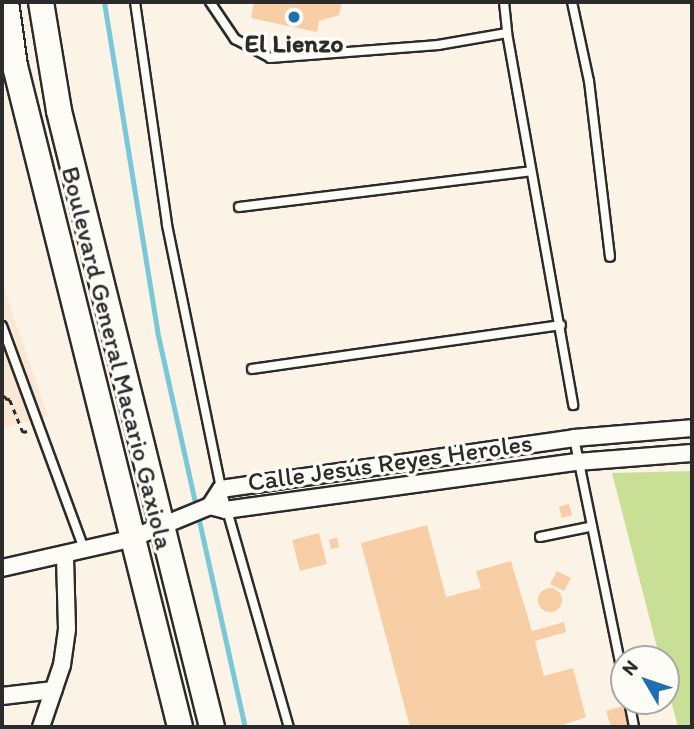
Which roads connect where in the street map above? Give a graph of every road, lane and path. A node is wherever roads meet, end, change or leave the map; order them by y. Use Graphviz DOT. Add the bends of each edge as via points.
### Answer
graph roads {
  1 [pos="6,2"];
  2 [pos="41,2"];
  3 [pos="135,2"];
  4 [pos="210,2"];
  5 [pos="504,2"];
  6 [pos="572,2"];
  7 [pos="507,33"];
  8 [pos="531,171"];
  9 [pos="239,207"];
  10 [pos="610,257"];
  11 [pos="561,325"];
  12 [pos="2,326"];
  13 [pos="252,369"];
  14 [pos="2,396"];
  15 [pos="573,405"];
  16 [pos="37,428"];
  17 [pos="692,428"];
  18 [pos="574,438"];
  19 [pos="692,453"];
  20 [pos="577,463"];
  21 [pos="221,489"];
  22 [pos="213,508"];
  23 [pos="170,523"];
  24 [pos="589,527"];
  25 [pos="540,537"];
  26 [pos="130,539"];
  27 [pos="85,552"];
  28 [pos="65,557"];
  29 [pos="2,568"];
  30 [pos="616,645"];
  31 [pos="54,690"];
  32 [pos="2,696"];
  33 [pos="41,727"];
  34 [pos="180,727"];
  35 [pos="212,727"];
  36 [pos="289,727"];
  1 -- 26 [label="main road, Boulevard General Macario Gaxiola" via="15,66"];
  2 -- 23 [label="main road, Boulevard General Macario Gaxiola" via="59,111"];
  3 -- 21 [label="lane" via="167,225"];
  4 -- 7 [label="lane" via="235,39 270,58 438,45"];
  5 -- 7 [label="lane"];
  6 -- 10 [label="lane" via="589,81"];
  7 -- 8 [label="lane"];
  8 -- 9 [label="lane"];
  8 -- 11 [label="lane"];
  11 -- 13 [label="lane"];
  11 -- 15 [label="lane"];
  12 -- 16 [label="lane"];
  14 -- 16 [label="path" via="10,400 23,432"];
  16 -- 27 [label="lane"];
  17 -- 18 [label="street"];
  18 -- 20 [label="lane"];
  18 -- 21 [label="street"];
  19 -- 20 [label="street, Calle Jesús Reyes Heroles"];
  20 -- 22 [label="street, Calle Jesús Reyes Heroles"];
  20 -- 24 [label="lane"];
  21 -- 22 [label="street"];
  22 -- 23 [label="street, Calle Jesús Reyes Heroles"];
  22 -- 36 [label="lane"];
  23 -- 26 [label="street, Calle Jesús Reyes Heroles"];
  23 -- 35 [label="main road, Boulevard General Macario Gaxiola"];
  24 -- 25 [label="lane"];
  24 -- 30 [label="lane"];
  26 -- 27 [label="street, Calle Jesús Reyes Heroles"];
  26 -- 34 [label="main road, Boulevard General Macario Gaxiola"];
  27 -- 28 [label="street, Calle Jesús Reyes Heroles"];
  28 -- 29 [label="street, Calle Jesús Reyes Heroles"];
  28 -- 31 [label="street" via="67,629"];
  31 -- 32 [label="street"];
  31 -- 33 [label="street"];
}
